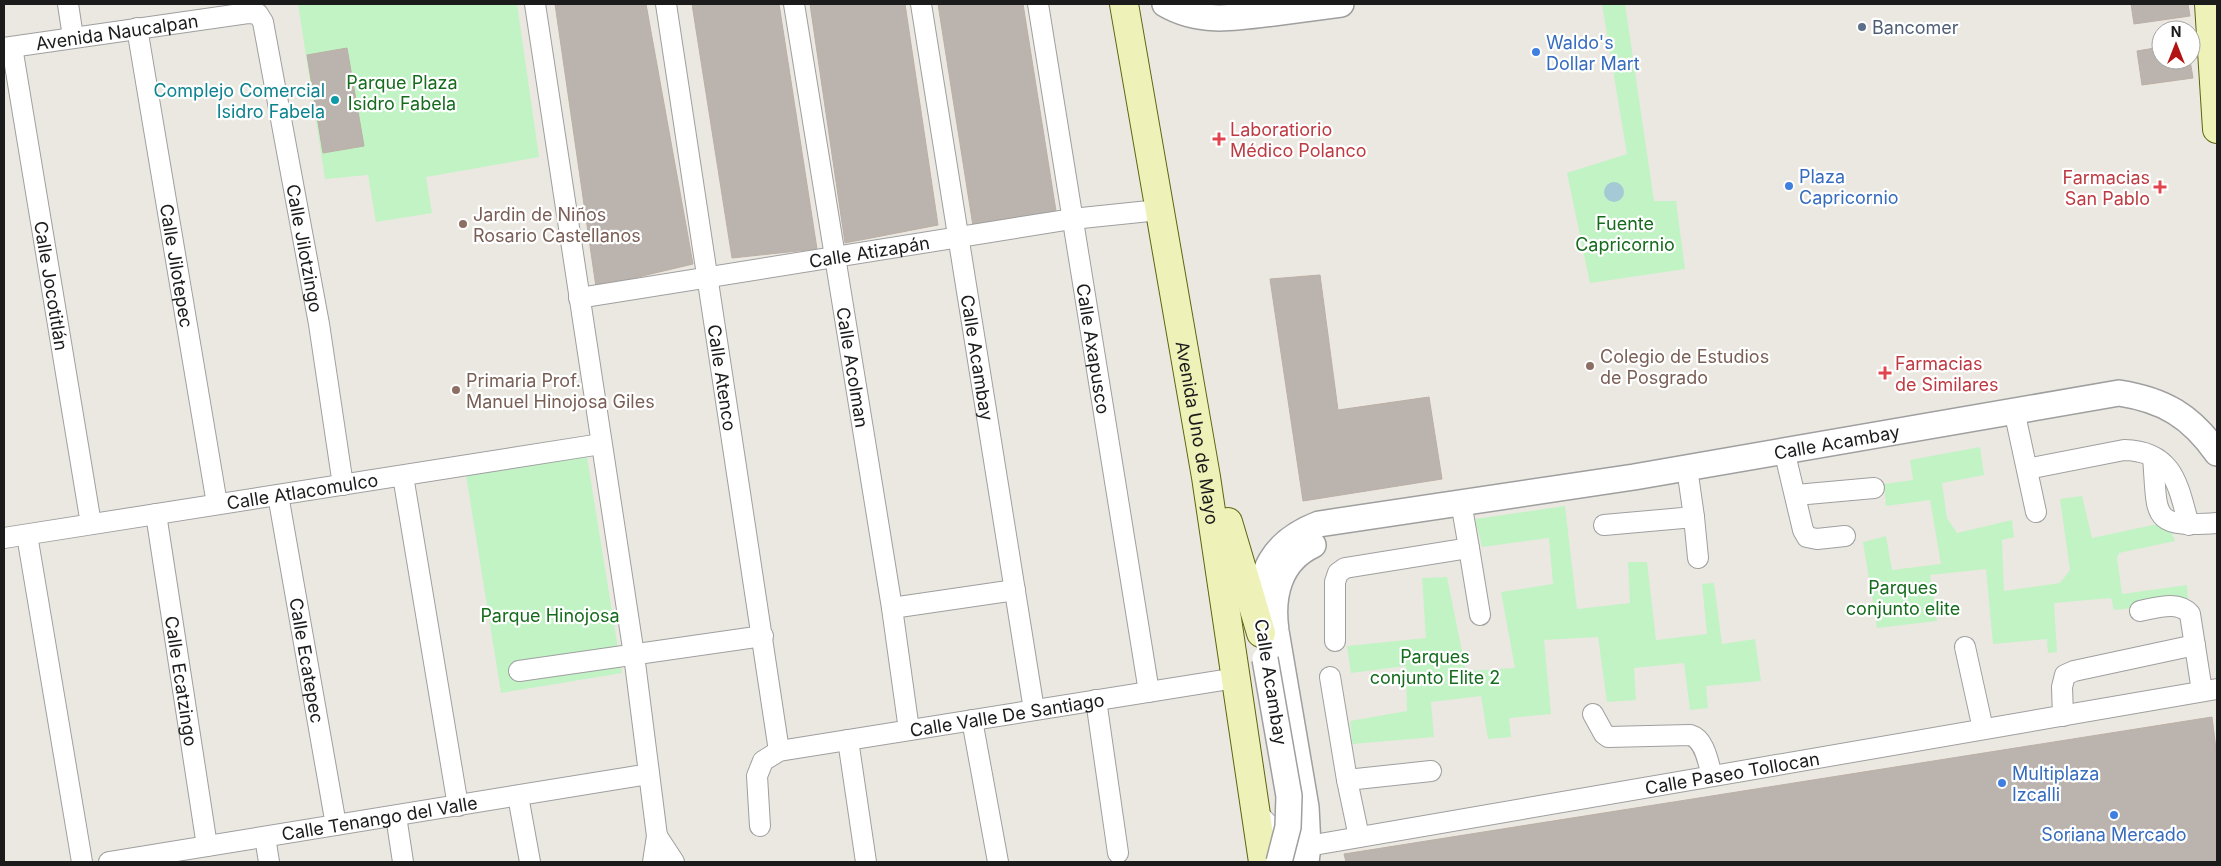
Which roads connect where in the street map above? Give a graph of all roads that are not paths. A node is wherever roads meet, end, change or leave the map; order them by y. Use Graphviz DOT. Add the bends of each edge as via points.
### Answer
graph roads {
  1 [pos="68,4"];
  2 [pos="535,4"];
  3 [pos="666,4"];
  4 [pos="794,4"];
  5 [pos="921,4"];
  6 [pos="1038,4"];
  7 [pos="1124,4"];
  8 [pos="1165,4"];
  9 [pos="1341,4"];
  10 [pos="2209,4"];
  11 [pos="203,11"];
  12 [pos="258,14"];
  13 [pos="137,28"];
  14 [pos="73,37"];
  15 [pos="8,48"];
  16 [pos="2217,130"];
  17 [pos="1159,210"];
  18 [pos="1072,219"];
  19 [pos="958,238"];
  20 [pos="835,257"];
  21 [pos="708,277"];
  22 [pos="579,298"];
  23 [pos="2014,410"];
  24 [pos="601,444"];
  25 [pos="1784,450"];
  26 [pos="1202,451"];
  27 [pos="2217,453"];
  28 [pos="1687,468"];
  29 [pos="2027,469"];
  30 [pos="403,476"];
  31 [pos="343,485"];
  32 [pos="1874,488"];
  33 [pos="278,495"];
  34 [pos="1796,495"];
  35 [pos="1461,502"];
  36 [pos="217,504"];
  37 [pos="1434,506"];
  38 [pos="2036,512"];
  39 [pos="156,514"];
  40 [pos="1694,517"];
  41 [pos="2217,523"];
  42 [pos="91,524"];
  43 [pos="1604,525"];
  44 [pos="27,535"];
  45 [pos="1845,536"];
  46 [pos="4,538"];
  47 [pos="1469,548"];
  48 [pos="1698,558"];
  49 [pos="1015,590"];
  50 [pos="892,608"];
  51 [pos="2140,611"];
  52 [pos="1480,615"];
  53 [pos="763,636"];
  54 [pos="1335,641"];
  55 [pos="2195,645"];
  56 [pos="1263,646"];
  57 [pos="1965,647"];
  58 [pos="634,655"];
  59 [pos="519,671"];
  60 [pos="1330,677"];
  61 [pos="1236,678"];
  62 [pos="2210,690"];
  63 [pos="1149,692"];
  64 [pos="1096,700"];
  65 [pos="1034,710"];
  66 [pos="1593,714"];
  67 [pos="2063,716"];
  68 [pos="972,720"];
  69 [pos="1983,729"];
  70 [pos="909,730"];
  71 [pos="848,740"];
  72 [pos="779,751"];
  73 [pos="1431,771"];
  74 [pos="649,774"];
  75 [pos="1712,776"];
  76 [pos="1347,780"];
  77 [pos="518,796"];
  78 [pos="458,806"];
  79 [pos="1256,812"];
  80 [pos="396,816"];
  81 [pos="336,825"];
  82 [pos="760,826"];
  83 [pos="657,836"];
  84 [pos="265,837"];
  85 [pos="1359,837"];
  86 [pos="207,846"];
  87 [pos="1118,854"];
  88 [pos="1307,854"];
  89 [pos="141,860"];
  90 [pos="82,862"];
  91 [pos="109,862"];
  92 [pos="269,862"];
  93 [pos="402,862"];
  94 [pos="530,862"];
  95 [pos="653,862"];
  96 [pos="674,862"];
  97 [pos="866,862"];
  98 [pos="998,862"];
  99 [pos="1264,862"];
  100 [pos="1279,862"];
  1 -- 14 [label="street"];
  2 -- 22 [label="street"];
  3 -- 21 [label="street, Calle Atenco"];
  4 -- 20 [label="street, Calle Acolman"];
  5 -- 19 [label="street, Calle Acambay"];
  6 -- 18 [label="street, Calle Axapusco"];
  7 -- 17 [label="main road, Avenida Uno de Mayo"];
  8 -- 9 [label="street" via="1199,17 1225,19"];
  10 -- 16 [label="main road"];
  11 -- 12 [label="street, Avenida Naucalpan"];
  11 -- 13 [label="street, Avenida Naucalpan"];
  12 -- 31 [label="street, Calle Jilotzingo" via="263,22 319,324"];
  13 -- 14 [label="street, Avenida Naucalpan"];
  13 -- 36 [label="street, Calle Jilotepec"];
  14 -- 15 [label="street, Avenida Naucalpan"];
  15 -- 42 [label="street, Calle Jocotitlán"];
  17 -- 18 [label="street, Calle Atizapán"];
  17 -- 26 [label="main road, Avenida Uno de Mayo"];
  18 -- 19 [label="street, Calle Atizapán"];
  18 -- 63 [label="street, Calle Axapusco"];
  19 -- 20 [label="street, Calle Atizapán"];
  19 -- 49 [label="street, Calle Acambay"];
  20 -- 21 [label="street, Calle Atizapán"];
  20 -- 50 [label="street, Calle Acolman"];
  21 -- 22 [label="street, Calle Atizapán"];
  21 -- 53 [label="street, Calle Atenco"];
  22 -- 24 [label="street"];
  23 -- 25 [label="street, Calle Acambay"];
  23 -- 27 [label="street, Calle Acambay" via="2109,394 2142,397 2181,415 2205,436"];
  23 -- 29 [label="street"];
  24 -- 30 [label="street, Calle Atlacomulco"];
  24 -- 58 [label="street"];
  25 -- 28 [label="street, Calle Acambay"];
  25 -- 34 [label="street"];
  26 -- 56 [label="main road" via="1222,502"];
  26 -- 61 [label="main road, Avenida Uno de Mayo"];
  28 -- 35 [label="street, Calle Acambay"];
  28 -- 40 [label="street"];
  29 -- 38 [label="street"];
  29 -- 41 [label="street" via="2124,450 2139,450 2153,457 2157,507 2161,516 2170,522 2189,525"];
  30 -- 31 [label="street, Calle Atlacomulco"];
  30 -- 78 [label="street"];
  31 -- 33 [label="street, Calle Atlacomulco"];
  32 -- 34 [label="street"];
  33 -- 36 [label="street, Calle Atlacomulco"];
  33 -- 81 [label="street, Calle Ecatepec"];
  34 -- 45 [label="street" via="1807,537"];
  35 -- 37 [label="street, Calle Acambay"];
  35 -- 47 [label="street"];
  36 -- 39 [label="street, Calle Atlacomulco"];
  37 -- 56 [label="street, Calle Acambay" via="1319,524 1286,542 1271,558 1263,582 1259,607"];
  37 -- 88 [label="street, Calle Acambay" via="1423,519 1408,525 1336,538 1311,546 1289,563 1278,583 1274,618 1304,789"];
  39 -- 42 [label="street, Calle Atlacomulco"];
  39 -- 86 [label="street, Calle Ecatzingo"];
  40 -- 43 [label="street"];
  40 -- 48 [label="street"];
  42 -- 44 [label="street, Calle Atlacomulco"];
  44 -- 46 [label="street, Calle Atlacomulco"];
  44 -- 90 [label="street"];
  47 -- 52 [label="street"];
  47 -- 54 [label="street" via="1345,568 1338,573 1335,582"];
  49 -- 50 [label="street"];
  49 -- 65 [label="street, Calle Acambay"];
  50 -- 70 [label="street, Calle Acolman"];
  51 -- 55 [label="street" via="2174,606 2184,608 2190,614"];
  53 -- 58 [label="street"];
  53 -- 72 [label="street, Calle Atenco"];
  55 -- 62 [label="street"];
  55 -- 67 [label="street" via="2065,675"];
  56 -- 100 [label="street, Calle Acambay, bridge" via="1289,796 1288,827"];
  57 -- 69 [label="street"];
  58 -- 59 [label="street"];
  58 -- 74 [label="street"];
  60 -- 76 [label="street"];
  61 -- 63 [label="street, Calle Valle De Santiago"];
  61 -- 79 [label="main road, Avenida Uno de Mayo"];
  62 -- 67 [label="street, Calle Paseo Tollocan"];
  63 -- 64 [label="street, Calle Valle De Santiago"];
  64 -- 65 [label="street, Calle Valle De Santiago"];
  64 -- 87 [label="street"];
  65 -- 68 [label="street, Calle Valle De Santiago"];
  66 -- 75 [label="street" via="1608,737 1696,737"];
  67 -- 69 [label="street, Calle Paseo Tollocan"];
  68 -- 70 [label="street, Calle Valle De Santiago"];
  68 -- 98 [label="street"];
  69 -- 75 [label="street, Calle Paseo Tollocan"];
  70 -- 71 [label="street, Calle Valle De Santiago"];
  71 -- 72 [label="street, Calle Valle De Santiago"];
  71 -- 97 [label="street"];
  72 -- 82 [label="street" via="763,761 757,776"];
  73 -- 76 [label="street"];
  74 -- 77 [label="street, Calle Tenango del Valle"];
  74 -- 83 [label="street"];
  75 -- 85 [label="street, Calle Paseo Tollocan"];
  76 -- 85 [label="street"];
  77 -- 78 [label="street, Calle Tenango del Valle"];
  77 -- 94 [label="street"];
  78 -- 80 [label="street, Calle Tenango del Valle"];
  79 -- 88 [label="street" via="1279,835"];
  79 -- 99 [label="main road, Avenida Uno de Mayo"];
  80 -- 81 [label="street, Calle Tenango del Valle"];
  80 -- 93 [label="street"];
  81 -- 84 [label="street, Calle Tenango del Valle"];
  83 -- 95 [label="street"];
  83 -- 96 [label="street"];
  84 -- 86 [label="street, Calle Tenango del Valle"];
  84 -- 92 [label="street"];
  85 -- 88 [label="street, Calle Paseo Tollocan"];
  86 -- 89 [label="street, Calle Tenango del Valle"];
  89 -- 91 [label="street, Calle Tenango del Valle"];
}
